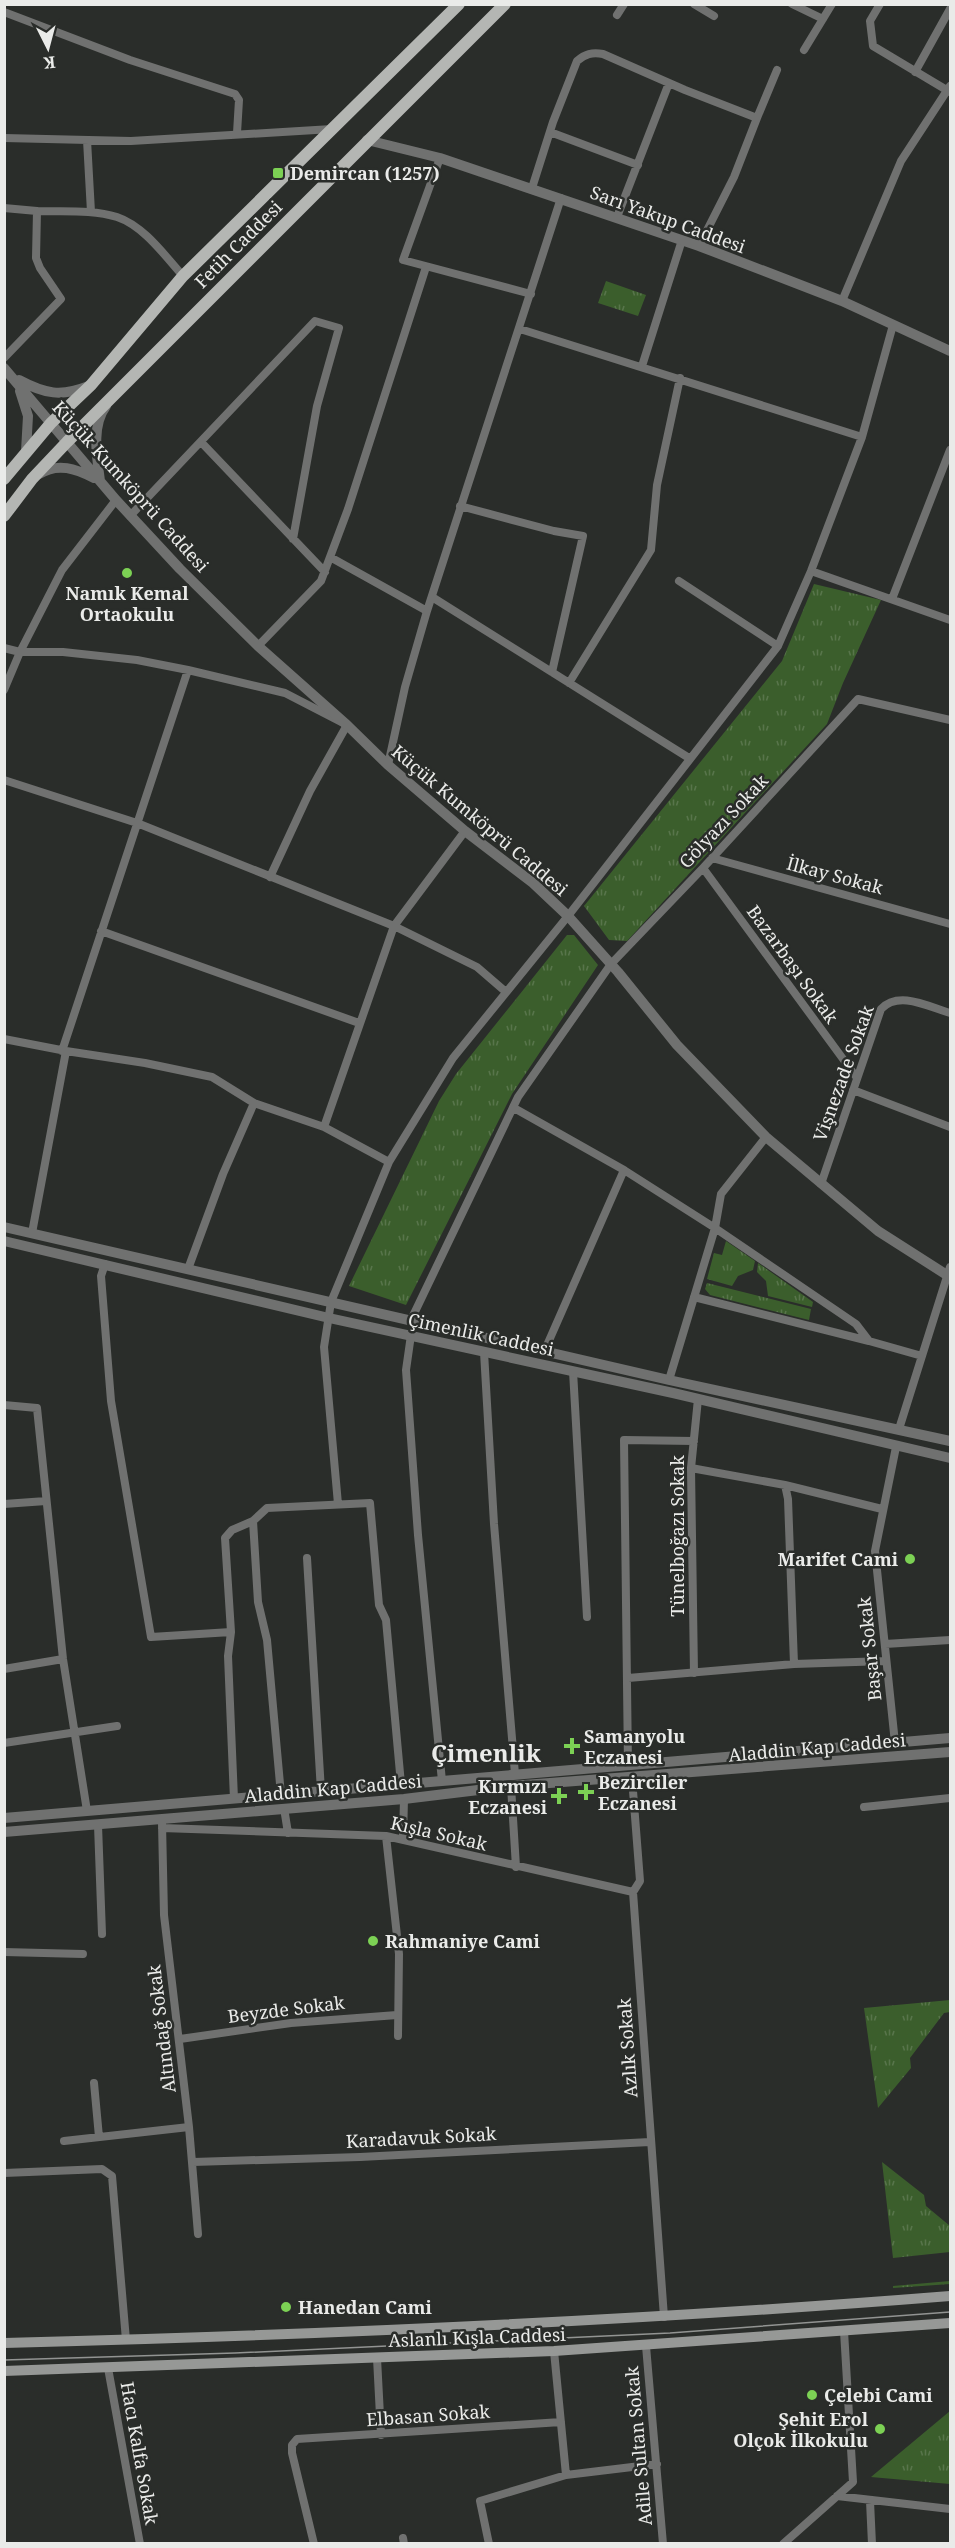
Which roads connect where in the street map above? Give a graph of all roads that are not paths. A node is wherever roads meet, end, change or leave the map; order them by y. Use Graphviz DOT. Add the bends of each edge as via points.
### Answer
graph roads {
  1 [pos="459,4"];
  2 [pos="505,4"];
  3 [pos="624,4"];
  4 [pos="694,4"];
  5 [pos="792,4"];
  6 [pos="832,4"];
  7 [pos="880,4"];
  8 [pos="951,9"];
  9 [pos="4,12"];
  10 [pos="617,15"];
  11 [pos="714,16"];
  12 [pos="823,19"];
  13 [pos="804,50"];
  14 [pos="777,70"];
  15 [pos="915,72"];
  16 [pos="669,83"];
  17 [pos="950,90"];
  18 [pos="757,118"];
  19 [pos="332,129"];
  20 [pos="550,132"];
  21 [pos="237,133"];
  22 [pos="4,138"];
  23 [pos="87,140"];
  24 [pos="367,140"];
  25 [pos="440,158"];
  26 [pos="638,165"];
  27 [pos="532,188"];
  28 [pos="561,198"];
  29 [pos="4,208"];
  30 [pos="38,211"];
  31 [pos="91,212"];
  32 [pos="617,217"];
  33 [pos="682,240"];
  34 [pos="699,246"];
  35 [pos="426,267"];
  36 [pos="183,276"];
  37 [pos="531,294"];
  38 [pos="842,301"];
  39 [pos="893,325"];
  40 [pos="520,329"];
  41 [pos="951,351"];
  42 [pos="4,358"];
  43 [pos="642,366"];
  44 [pos="4,368"];
  45 [pos="13,378"];
  46 [pos="680,378"];
  47 [pos="90,385"];
  48 [pos="119,389"];
  49 [pos="51,423"];
  50 [pos="862,437"];
  51 [pos="67,442"];
  52 [pos="201,442"];
  53 [pos="951,450"];
  54 [pos="26,451"];
  55 [pos="4,479"];
  56 [pos="32,479"];
  57 [pos="100,481"];
  58 [pos="116,500"];
  59 [pos="460,506"];
  60 [pos="4,516"];
  61 [pos="130,516"];
  62 [pos="292,539"];
  63 [pos="330,557"];
  64 [pos="811,571"];
  65 [pos="325,573"];
  66 [pos="679,581"];
  67 [pos="432,597"];
  68 [pos="892,599"];
  69 [pos="427,611"];
  70 [pos="951,620"];
  71 [pos="258,646"];
  72 [pos="778,646"];
  73 [pos="4,648"];
  74 [pos="20,652"];
  75 [pos="188,670"];
  76 [pos="552,672"];
  77 [pos="569,683"];
  78 [pos="4,690"];
  79 [pos="951,720"];
  80 [pos="347,725"];
  81 [pos="689,758"];
  82 [pos="388,765"];
  83 [pos="4,780"];
  84 [pos="137,823"];
  85 [pos="465,831"];
  86 [pos="712,858"];
  87 [pos="703,868"];
  88 [pos="270,877"];
  89 [pos="567,916"];
  90 [pos="951,924"];
  91 [pos="394,926"];
  92 [pos="101,931"];
  93 [pos="611,964"];
  94 [pos="506,992"];
  95 [pos="951,1013"];
  96 [pos="359,1023"];
  97 [pos="4,1039"];
  98 [pos="64,1051"];
  99 [pos="856,1078"];
  100 [pos="853,1090"];
  101 [pos="254,1103"];
  102 [pos="513,1108"];
  103 [pos="324,1127"];
  104 [pos="951,1127"];
  105 [pos="766,1137"];
  106 [pos="388,1162"];
  107 [pos="624,1170"];
  108 [pos="821,1184"];
  109 [pos="4,1227"];
  110 [pos="715,1228"];
  111 [pos="32,1233"];
  112 [pos="4,1241"];
  113 [pos="105,1264"];
  114 [pos="188,1269"];
  115 [pos="949,1273"];
  116 [pos="694,1297"];
  117 [pos="331,1302"];
  118 [pos="329,1318"];
  119 [pos="411,1320"];
  120 [pos="411,1335"];
  121 [pos="869,1341"];
  122 [pos="484,1352"];
  123 [pos="544,1352"];
  124 [pos="922,1356"];
  125 [pos="573,1371"];
  126 [pos="669,1380"];
  127 [pos="698,1399"];
  128 [pos="4,1405"];
  129 [pos="899,1429"];
  130 [pos="694,1441"];
  131 [pos="951,1441"];
  132 [pos="896,1447"];
  133 [pos="951,1458"];
  134 [pos="691,1468"];
  135 [pos="785,1485"];
  136 [pos="46,1501"];
  137 [pos="4,1504"];
  138 [pos="338,1504"];
  139 [pos="882,1509"];
  140 [pos="253,1521"];
  141 [pos="307,1558"];
  142 [pos="587,1617"];
  143 [pos="231,1632"];
  144 [pos="951,1640"];
  145 [pos="885,1644"];
  146 [pos="63,1659"];
  147 [pos="886,1661"];
  148 [pos="794,1664"];
  149 [pos="4,1669"];
  150 [pos="694,1673"];
  151 [pos="628,1678"];
  152 [pos="117,1726"];
  153 [pos="75,1732"];
  154 [pos="951,1738"];
  155 [pos="4,1743"];
  156 [pos="896,1743"];
  157 [pos="951,1752"];
  158 [pos="895,1757"];
  159 [pos="628,1765"];
  160 [pos="515,1774"];
  161 [pos="632,1778"];
  162 [pos="442,1781"];
  163 [pos="401,1784"];
  164 [pos="511,1786"];
  165 [pos="321,1791"];
  166 [pos="280,1795"];
  167 [pos="951,1798"];
  168 [pos="234,1799"];
  169 [pos="404,1799"];
  170 [pos="864,1807"];
  171 [pos="284,1808"];
  172 [pos="87,1811"];
  173 [pos="4,1818"];
  174 [pos="162,1824"];
  175 [pos="98,1825"];
  176 [pos="4,1832"];
  177 [pos="288,1833"];
  178 [pos="386,1836"];
  179 [pos="403,1839"];
  180 [pos="516,1867"];
  181 [pos="633,1892"];
  182 [pos="102,1934"];
  183 [pos="4,1952"];
  184 [pos="84,1954"];
  185 [pos="397,2015"];
  186 [pos="398,2036"];
  187 [pos="180,2039"];
  188 [pos="94,2083"];
  189 [pos="189,2127"];
  190 [pos="99,2136"];
  191 [pos="64,2140"];
  192 [pos="650,2142"];
  193 [pos="193,2162"];
  194 [pos="4,2173"];
  195 [pos="198,2234"];
  196 [pos="951,2296"];
  197 [pos="664,2317"];
  198 [pos="951,2323"];
  199 [pos="844,2331"];
  200 [pos="126,2340"];
  201 [pos="4,2343"];
  202 [pos="646,2346"];
  203 [pos="554,2351"];
  204 [pos="377,2358"];
  205 [pos="108,2368"];
  206 [pos="4,2371"];
  207 [pos="561,2422"];
  208 [pos="381,2435"];
  209 [pos="657,2464"];
  210 [pos="566,2475"];
  211 [pos="837,2496"];
  212 [pos="870,2501"];
  213 [pos="951,2509"];
  214 [pos="140,2544"];
  215 [pos="314,2544"];
  216 [pos="489,2544"];
  217 [pos="663,2544"];
  218 [pos="783,2544"];
  219 [pos="872,2544"];
  1 -- 19 [label="main road, Fetih Caddesi"];
  2 -- 24 [label="main road, Fetih Caddesi"];
  3 -- 10 [label="street"];
  4 -- 11 [label="street"];
  5 -- 12 [label="street"];
  6 -- 12 [label="street"];
  7 -- 15 [label="street" via="870,21 873,46"];
  8 -- 15 [label="street"];
  9 -- 21 [label="street" via="130,60 235,94 239,99"];
  12 -- 13 [label="street"];
  14 -- 18 [label="street"];
  15 -- 17 [label="street"];
  16 -- 18 [label="street"];
  16 -- 20 [label="street" via="603,54 584,55 577,61"];
  16 -- 26 [label="street"];
  17 -- 38 [label="street" via="901,161"];
  18 -- 34 [label="street" via="734,177"];
  19 -- 21 [label="street"];
  19 -- 36 [label="main road, Fetih Caddesi"];
  20 -- 26 [label="street"];
  20 -- 27 [label="street"];
  21 -- 23 [label="street" via="131,141"];
  22 -- 23 [label="street"];
  23 -- 31 [label="street"];
  24 -- 25 [label="street, Sarı Yakup Caddesi"];
  24 -- 48 [label="main road, Fetih Caddesi"];
  25 -- 27 [label="street, Sarı Yakup Caddesi"];
  25 -- 35 [label="street" via="403,260"];
  26 -- 32 [label="street"];
  27 -- 28 [label="street, Sarı Yakup Caddesi"];
  28 -- 32 [label="street, Sarı Yakup Caddesi"];
  28 -- 37 [label="street"];
  29 -- 30 [label="street"];
  30 -- 31 [label="street"];
  30 -- 42 [label="street" via="36,258 61,299"];
  31 -- 36 [label="street" via="120,218 147,236"];
  32 -- 33 [label="street, Sarı Yakup Caddesi"];
  33 -- 34 [label="street, Sarı Yakup Caddesi"];
  33 -- 43 [label="street"];
  34 -- 38 [label="street, Sarı Yakup Caddesi"];
  35 -- 37 [label="street"];
  35 -- 63 [label="street"];
  36 -- 47 [label="main road, Fetih Caddesi"];
  37 -- 40 [label="street"];
  38 -- 39 [label="street, Sarı Yakup Caddesi"];
  39 -- 41 [label="street, Sarı Yakup Caddesi"];
  39 -- 50 [label="street"];
  40 -- 43 [label="street"];
  40 -- 59 [label="street"];
  43 -- 46 [label="street"];
  44 -- 45 [label="street, Küçük Kumköprü Caddesi"];
  45 -- 47 [label="street" via="50,393 71,393"];
  45 -- 49 [label="street, Küçük Kumköprü Caddesi"];
  45 -- 54 [label="street" via="24,397 28,417"];
  46 -- 50 [label="street"];
  46 -- 77 [label="street" via="657,485 651,550"];
  47 -- 49 [label="main road, Fetih Caddesi"];
  48 -- 51 [label="main road, Fetih Caddesi"];
  48 -- 57 [label="street" via="100,414"];
  49 -- 51 [label="street, Küçük Kumköprü Caddesi"];
  49 -- 54 [label="main road, Fetih Caddesi"];
  50 -- 64 [label="street"];
  51 -- 56 [label="main road, Fetih Caddesi"];
  51 -- 57 [label="street, Küçük Kumköprü Caddesi"];
  52 -- 61 [label="street"];
  52 -- 62 [label="street"];
  52 -- 62 [label="street" via="315,321 339,328 317,406"];
  53 -- 68 [label="street"];
  54 -- 55 [label="main road, Fetih Caddesi"];
  56 -- 57 [label="street" via="46,470 63,467 80,470"];
  56 -- 60 [label="main road, Fetih Caddesi"];
  57 -- 58 [label="street, Küçük Kumköprü Caddesi"];
  58 -- 61 [label="street, Küçük Kumköprü Caddesi"];
  58 -- 74 [label="street" via="62,570"];
  59 -- 67 [label="street"];
  59 -- 76 [label="street" via="583,536"];
  61 -- 71 [label="street, Küçük Kumköprü Caddesi"];
  62 -- 65 [label="street"];
  63 -- 65 [label="street"];
  63 -- 69 [label="street"];
  64 -- 68 [label="street"];
  64 -- 72 [label="street"];
  65 -- 71 [label="street"];
  66 -- 72 [label="street"];
  67 -- 69 [label="street"];
  67 -- 76 [label="street"];
  68 -- 70 [label="street"];
  69 -- 82 [label="street"];
  71 -- 80 [label="street, Küçük Kumköprü Caddesi"];
  72 -- 81 [label="street"];
  73 -- 74 [label="street"];
  74 -- 75 [label="street" via="63,652"];
  74 -- 78 [label="street"];
  75 -- 80 [label="street" via="285,693"];
  75 -- 84 [label="street"];
  76 -- 77 [label="street"];
  77 -- 81 [label="street"];
  79 -- 86 [label="street, Gölyazı Sokak" via="858,699"];
  80 -- 82 [label="street, Küçük Kumköprü Caddesi"];
  80 -- 88 [label="street" via="310,791"];
  81 -- 89 [label="street"];
  82 -- 85 [label="street, Küçük Kumköprü Caddesi"];
  83 -- 84 [label="street"];
  84 -- 88 [label="street"];
  84 -- 92 [label="street"];
  85 -- 89 [label="street, Küçük Kumköprü Caddesi" via="533,883"];
  85 -- 91 [label="street"];
  86 -- 87 [label="street, Gölyazı Sokak"];
  86 -- 90 [label="street, İlkay Sokak"];
  87 -- 93 [label="street, Gölyazı Sokak"];
  87 -- 99 [label="street, Bazarbaşı Sokak"];
  88 -- 91 [label="street"];
  89 -- 93 [label="street, Küçük Kumköprü Caddesi"];
  89 -- 94 [label="street"];
  91 -- 94 [label="street" via="477,967"];
  91 -- 96 [label="street"];
  92 -- 96 [label="street"];
  92 -- 98 [label="street"];
  93 -- 102 [label="street, Gölyazı Sokak"];
  93 -- 105 [label="street, Küçük Kumköprü Caddesi" via="678,1045"];
  94 -- 106 [label="street" via="453,1058"];
  95 -- 99 [label="street, Vişnezade Sokak" via="903,999 887,1002"];
  96 -- 103 [label="street"];
  97 -- 98 [label="street"];
  98 -- 101 [label="street" via="212,1077"];
  98 -- 111 [label="street"];
  99 -- 100 [label="street, Vişnezade Sokak"];
  100 -- 104 [label="street"];
  100 -- 108 [label="street, Vişnezade Sokak"];
  101 -- 103 [label="street"];
  101 -- 114 [label="street"];
  102 -- 107 [label="street"];
  102 -- 119 [label="street, Gölyazı Sokak"];
  103 -- 106 [label="street"];
  105 -- 108 [label="street, Küçük Kumköprü Caddesi"];
  105 -- 110 [label="street" via="721,1194"];
  106 -- 117 [label="street"];
  107 -- 110 [label="street"];
  107 -- 123 [label="street"];
  108 -- 115 [label="street, Küçük Kumköprü Caddesi" via="878,1231"];
  109 -- 111 [label="street, Çimenlik Caddesi"];
  110 -- 116 [label="street"];
  110 -- 121 [label="street" via="856,1324"];
  111 -- 114 [label="street, Çimenlik Caddesi"];
  112 -- 113 [label="street, Çimenlik Caddesi"];
  113 -- 118 [label="street, Çimenlik Caddesi"];
  113 -- 143 [label="street" via="101,1276 111,1401 152,1637"];
  114 -- 117 [label="street, Çimenlik Caddesi"];
  115 -- 124 [label="street"];
  116 -- 121 [label="street"];
  116 -- 126 [label="street"];
  117 -- 118 [label="street"];
  117 -- 119 [label="street, Çimenlik Caddesi"];
  118 -- 120 [label="street, Çimenlik Caddesi"];
  118 -- 138 [label="street" via="324,1347"];
  119 -- 123 [label="street, Çimenlik Caddesi"];
  120 -- 122 [label="street, Çimenlik Caddesi"];
  120 -- 162 [label="street" via="406,1370"];
  121 -- 124 [label="street"];
  122 -- 125 [label="street, Çimenlik Caddesi"];
  122 -- 160 [label="street"];
  123 -- 126 [label="street, Çimenlik Caddesi"];
  124 -- 129 [label="street"];
  125 -- 127 [label="street, Çimenlik Caddesi"];
  125 -- 142 [label="street"];
  126 -- 129 [label="street, Çimenlik Caddesi"];
  127 -- 130 [label="street, Tünelboğazı Sokak"];
  127 -- 132 [label="street, Çimenlik Caddesi"];
  128 -- 136 [label="street" via="37,1408"];
  129 -- 131 [label="street, Çimenlik Caddesi"];
  130 -- 134 [label="street, Tünelboğazı Sokak"];
  130 -- 151 [label="street" via="624,1440"];
  132 -- 133 [label="street, Çimenlik Caddesi"];
  132 -- 139 [label="street, Başar Sokak"];
  134 -- 135 [label="street"];
  134 -- 150 [label="street, Tünelboğazı Sokak"];
  135 -- 139 [label="street"];
  135 -- 148 [label="street"];
  136 -- 137 [label="street"];
  136 -- 146 [label="street"];
  138 -- 140 [label="street" via="267,1508"];
  138 -- 163 [label="street" via="370,1503 379,1605 386,1620"];
  139 -- 145 [label="street, Başar Sokak" via="875,1551"];
  140 -- 143 [label="street" via="232,1530 225,1538"];
  140 -- 166 [label="street"];
  141 -- 165 [label="street"];
  143 -- 168 [label="street" via="228,1656"];
  144 -- 145 [label="street"];
  145 -- 147 [label="street, Başar Sokak"];
  146 -- 149 [label="street"];
  146 -- 153 [label="street"];
  147 -- 148 [label="street"];
  147 -- 156 [label="street, Başar Sokak"];
  148 -- 150 [label="street"];
  150 -- 151 [label="street"];
  151 -- 159 [label="street"];
  152 -- 153 [label="street"];
  153 -- 155 [label="street"];
  153 -- 172 [label="street"];
  154 -- 156 [label="street, Aladdin Kap Caddesi"];
  156 -- 158 [label="street"];
  156 -- 159 [label="street, Aladdin Kap Caddesi"];
  157 -- 158 [label="street, Aladdin Kap Caddesi"];
  158 -- 161 [label="street, Aladdin Kap Caddesi"];
  159 -- 160 [label="street, Aladdin Kap Caddesi"];
  160 -- 162 [label="street, Aladdin Kap Caddesi"];
  161 -- 164 [label="street, Aladdin Kap Caddesi"];
  161 -- 181 [label="street, Azlık Sokak" via="640,1881"];
  162 -- 163 [label="street, Aladdin Kap Caddesi"];
  163 -- 165 [label="street, Aladdin Kap Caddesi"];
  164 -- 169 [label="street, Aladdin Kap Caddesi"];
  164 -- 180 [label="street"];
  165 -- 166 [label="street, Aladdin Kap Caddesi"];
  166 -- 168 [label="street, Aladdin Kap Caddesi"];
  167 -- 170 [label="street"];
  168 -- 172 [label="street, Aladdin Kap Caddesi"];
  169 -- 171 [label="street, Aladdin Kap Caddesi"];
  169 -- 179 [label="street"];
  171 -- 174 [label="street, Aladdin Kap Caddesi"];
  171 -- 177 [label="street"];
  172 -- 173 [label="street, Aladdin Kap Caddesi"];
  174 -- 175 [label="street, Aladdin Kap Caddesi"];
  174 -- 177 [label="street, Kışla Sokak"];
  174 -- 187 [label="street, Altındağ Sokak" via="164,1915"];
  175 -- 176 [label="street, Aladdin Kap Caddesi"];
  175 -- 182 [label="street"];
  177 -- 178 [label="street, Kışla Sokak"];
  178 -- 179 [label="street, Kışla Sokak"];
  178 -- 185 [label="street" via="399,1954"];
  179 -- 180 [label="street, Kışla Sokak"];
  180 -- 181 [label="street, Kışla Sokak"];
  181 -- 192 [label="street, Azlık Sokak"];
  183 -- 184 [label="street"];
  185 -- 186 [label="street"];
  185 -- 187 [label="street, Beyzde Sokak" via="291,2023"];
  187 -- 189 [label="street, Altındağ Sokak"];
  188 -- 190 [label="street"];
  189 -- 190 [label="street"];
  189 -- 193 [label="street, Altındağ Sokak"];
  190 -- 191 [label="street"];
  192 -- 193 [label="street, Karadavuk Sokak"];
  192 -- 197 [label="street, Azlık Sokak"];
  193 -- 195 [label="street, Altındağ Sokak"];
  194 -- 200 [label="street" via="102,2169 112,2176"];
  196 -- 197 [label="main road, Aslanlı Kışla Caddesi"];
  197 -- 200 [label="main road, Aslanlı Kışla Caddesi" via="291,2336"];
  198 -- 199 [label="main road, Aslanlı Kışla Caddesi"];
  199 -- 202 [label="main road, Aslanlı Kışla Caddesi"];
  199 -- 211 [label="street" via="853,2482"];
  200 -- 201 [label="main road, Aslanlı Kışla Caddesi"];
  202 -- 203 [label="main road, Aslanlı Kışla Caddesi"];
  202 -- 209 [label="street, Adile Sultan Sokak"];
  203 -- 204 [label="main road, Aslanlı Kışla Caddesi"];
  203 -- 207 [label="street"];
  204 -- 205 [label="main road, Aslanlı Kışla Caddesi"];
  204 -- 208 [label="street"];
  205 -- 206 [label="main road, Aslanlı Kışla Caddesi"];
  205 -- 214 [label="street, Hacı Kalfa Sokak"];
  207 -- 208 [label="street, Elbasan Sokak"];
  207 -- 210 [label="street"];
  208 -- 215 [label="street, Elbasan Sokak" via="297,2439 292,2445"];
  209 -- 210 [label="street"];
  209 -- 217 [label="street, Adile Sultan Sokak"];
  210 -- 216 [label="street" via="480,2501"];
  211 -- 212 [label="street"];
  211 -- 218 [label="street"];
  212 -- 213 [label="street"];
  212 -- 219 [label="street"];
}
